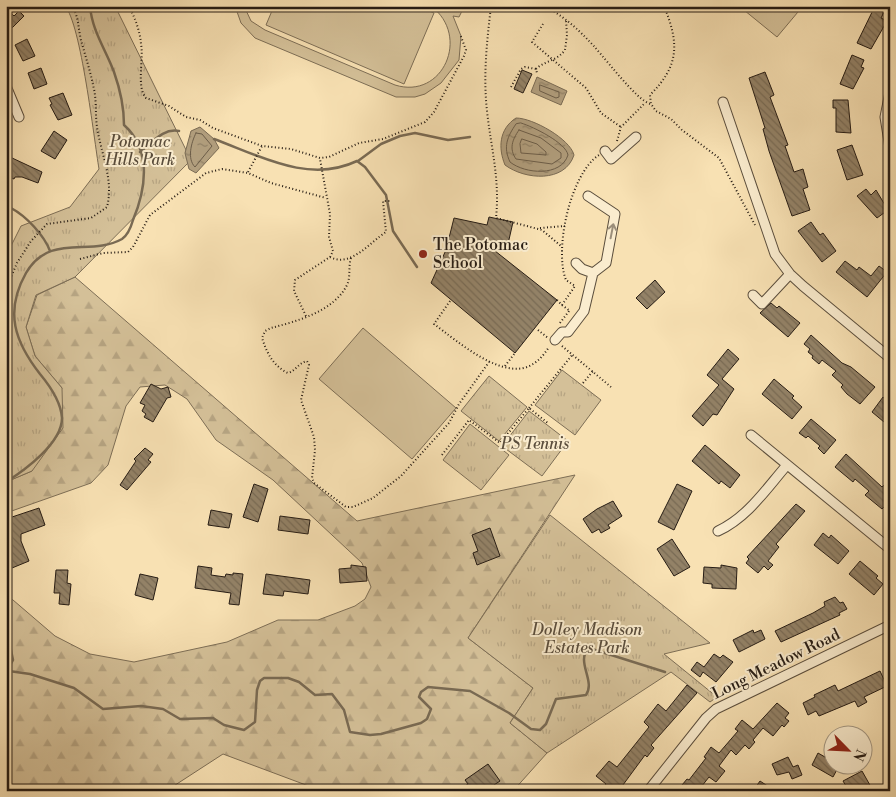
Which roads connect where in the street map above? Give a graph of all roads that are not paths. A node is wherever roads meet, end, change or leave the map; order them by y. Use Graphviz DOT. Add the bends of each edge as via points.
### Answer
graph roads {
  1 [pos="6,86"];
  2 [pos="890,92"];
  3 [pos="723,102"];
  4 [pos="18,118"];
  5 [pos="636,137"];
  6 [pos="890,148"];
  7 [pos="605,151"];
  8 [pos="588,196"];
  9 [pos="576,263"];
  10 [pos="593,273"];
  11 [pos="790,274"];
  12 [pos="753,295"];
  13 [pos="555,340"];
  14 [pos="890,358"];
  15 [pos="751,435"];
  16 [pos="787,464"];
  17 [pos="718,531"];
  18 [pos="890,549"];
  19 [pos="890,625"];
  20 [pos="648,791"];
  1 -- 4 [label="street"];
  2 -- 6 [label="street" via="885,117"];
  3 -- 11 [label="street" via="775,254"];
  5 -- 7 [label="street" via="611,159"];
  10 -- 8 [label="street, one-way" via="606,263 615,214"];
  9 -- 10 [label="street"];
  10 -- 13 [label="street" via="584,311 568,332 562,332"];
  11 -- 12 [label="street" via="762,304"];
  11 -- 14 [label="street"];
  15 -- 16 [label="street"];
  16 -- 17 [label="street" via="749,510"];
  16 -- 18 [label="street"];
  19 -- 20 [label="street, Long Meadow Road" via="716,709"];
}
